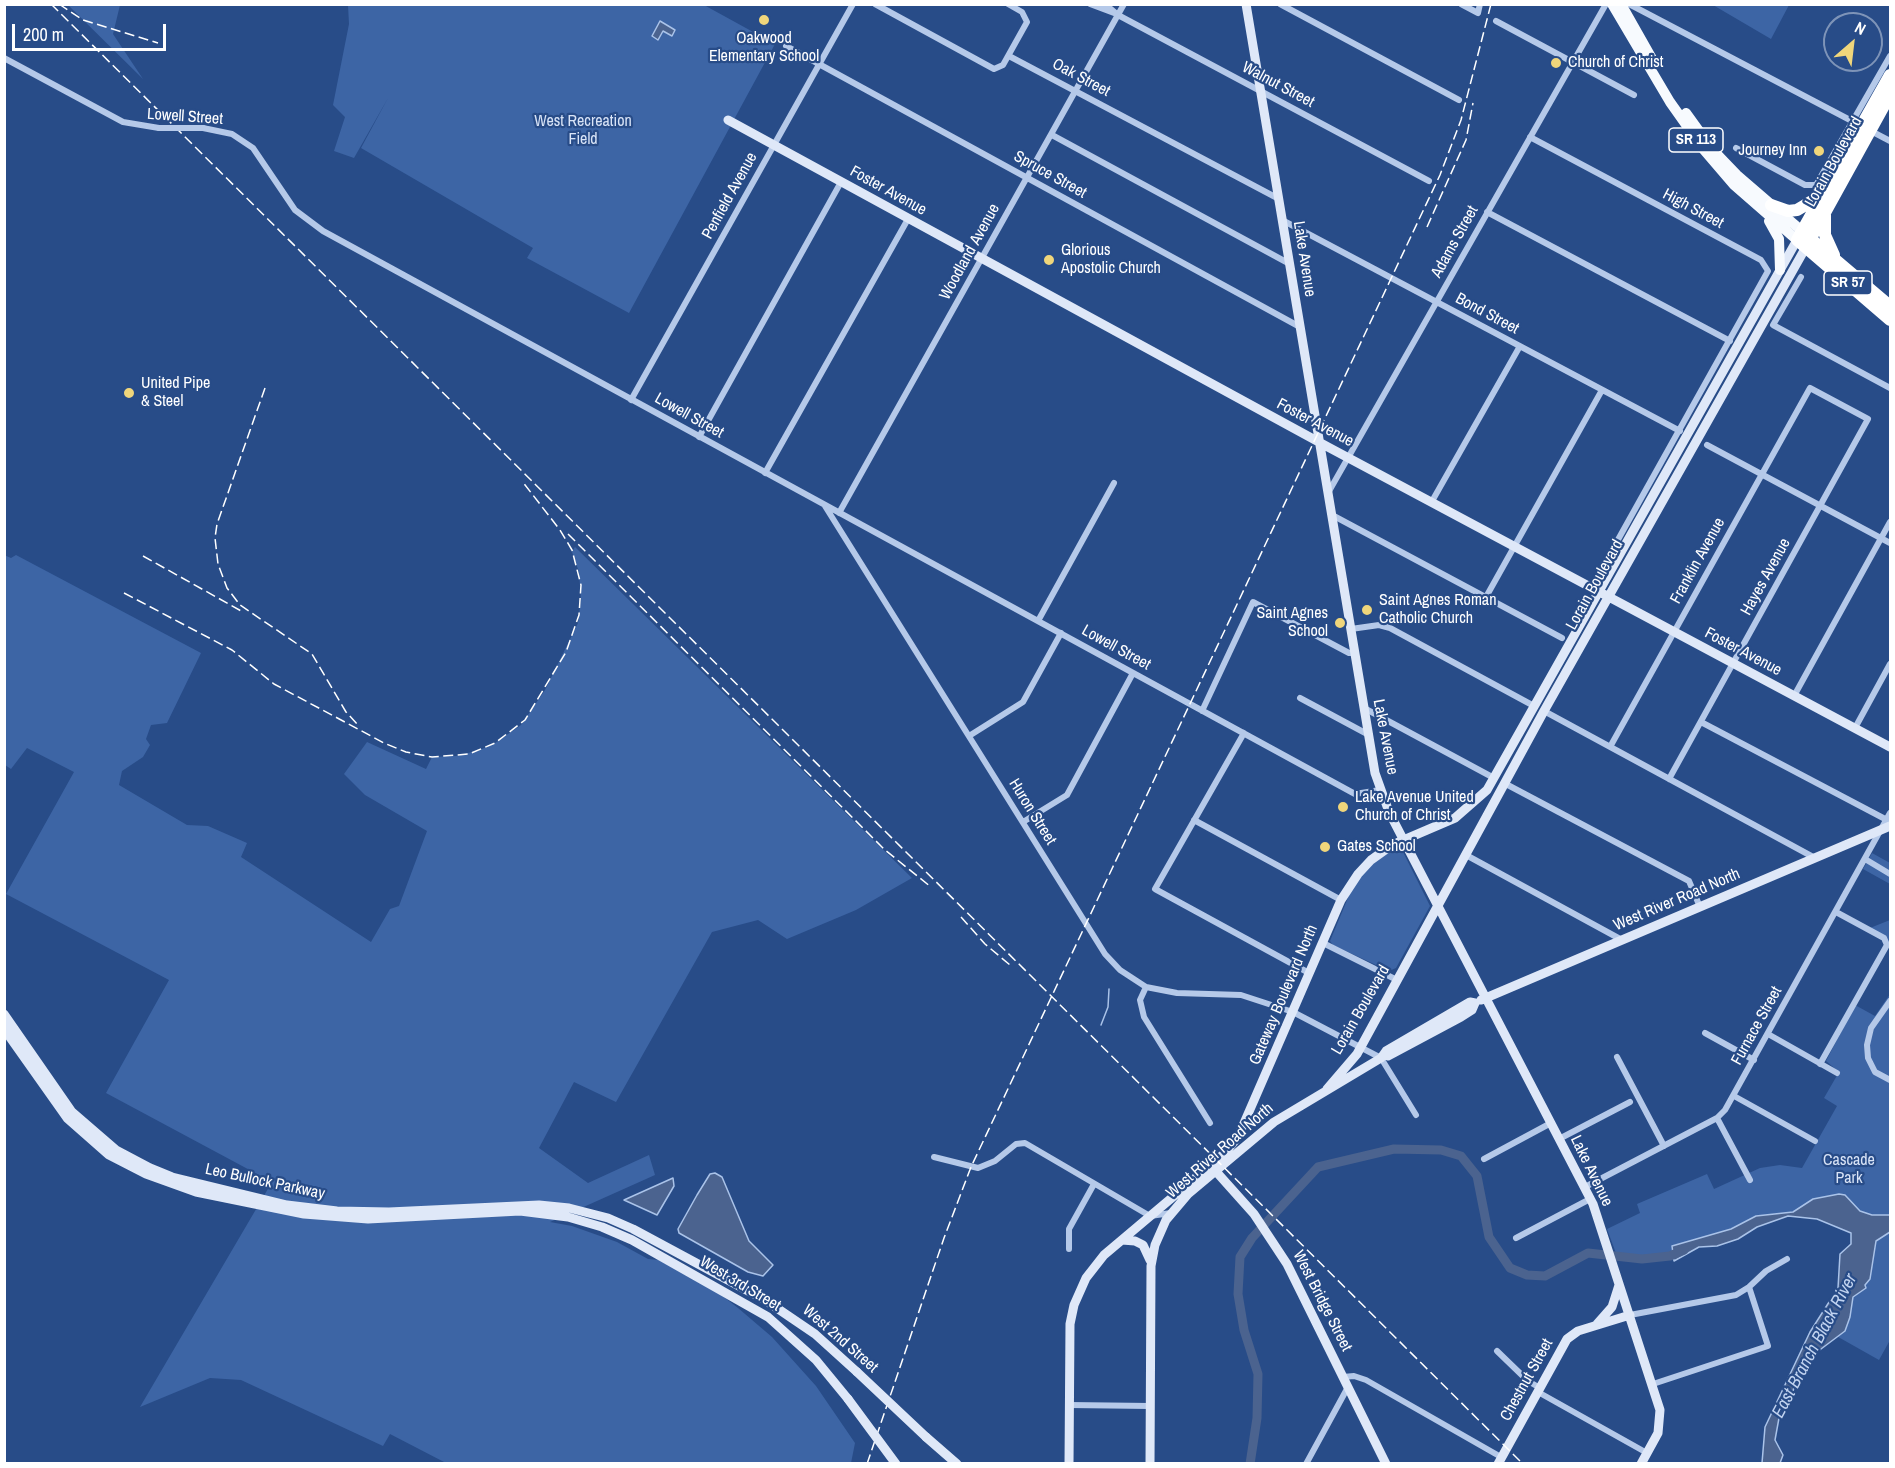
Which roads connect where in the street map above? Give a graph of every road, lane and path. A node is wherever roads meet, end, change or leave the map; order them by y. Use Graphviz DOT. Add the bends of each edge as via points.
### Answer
graph roads {
  1 [pos="853,4"];
  2 [pos="875,4"];
  3 [pos="1008,4"];
  4 [pos="1090,4"];
  5 [pos="1105,4"];
  6 [pos="1124,4"];
  7 [pos="1246,4"];
  8 [pos="1280,4"];
  9 [pos="1461,4"];
  10 [pos="1480,4"];
  11 [pos="1606,4"];
  12 [pos="1612,4"];
  13 [pos="1621,4"];
  14 [pos="1629,4"];
  15 [pos="1116,14"];
  16 [pos="1625,19"];
  17 [pos="1496,21"];
  18 [pos="786,46"];
  19 [pos="1009,56"];
  20 [pos="1890,56"];
  21 [pos="4,58"];
  22 [pos="1572,62"];
  23 [pos="819,64"];
  24 [pos="1890,75"];
  25 [pos="1076,91"];
  26 [pos="1261,92"];
  27 [pos="1634,95"];
  28 [pos="1890,95"];
  29 [pos="1459,100"];
  30 [pos="728,120"];
  31 [pos="1861,127"];
  32 [pos="1052,135"];
  33 [pos="1530,137"];
  34 [pos="1890,141"];
  35 [pos="774,146"];
  36 [pos="1736,148"];
  37 [pos="1027,178"];
  38 [pos="1429,181"];
  39 [pos="841,182"];
  40 [pos="1279,199"];
  41 [pos="1825,201"];
  42 [pos="1771,205"];
  43 [pos="1758,207"];
  44 [pos="1487,212"];
  45 [pos="908,219"];
  46 [pos="1282,220"];
  47 [pos="1804,239"];
  48 [pos="982,259"];
  49 [pos="1838,262"];
  50 [pos="1288,263"];
  51 [pos="1780,270"];
  52 [pos="1801,277"];
  53 [pos="1436,302"];
  54 [pos="1890,306"];
  55 [pos="1890,320"];
  56 [pos="1301,327"];
  57 [pos="1730,341"];
  58 [pos="1520,346"];
  59 [pos="1810,388"];
  60 [pos="1890,388"];
  61 [pos="1602,390"];
  62 [pos="632,400"];
  63 [pos="1680,431"];
  64 [pos="699,437"];
  65 [pos="1320,443"];
  66 [pos="1707,445"];
  67 [pos="1348,458"];
  68 [pos="765,473"];
  69 [pos="1761,474"];
  70 [pos="1114,483"];
  71 [pos="1328,493"];
  72 [pos="1431,503"];
  73 [pos="825,505"];
  74 [pos="1821,506"];
  75 [pos="839,513"];
  76 [pos="1332,515"];
  77 [pos="1890,522"];
  78 [pos="1882,538"];
  79 [pos="1890,543"];
  80 [pos="1514,547"];
  81 [pos="1595,590"];
  82 [pos="1486,597"];
  83 [pos="1608,597"];
  84 [pos="1038,621"];
  85 [pos="1351,629"];
  86 [pos="1674,632"];
  87 [pos="1061,633"];
  88 [pos="1562,638"];
  89 [pos="1355,652"];
  90 [pos="1733,664"];
  91 [pos="1890,664"];
  92 [pos="1133,673"];
  93 [pos="1794,696"];
  94 [pos="1300,698"];
  95 [pos="1534,706"];
  96 [pos="1364,708"];
  97 [pos="1202,711"];
  98 [pos="1544,711"];
  99 [pos="1701,722"];
  100 [pos="1855,728"];
  101 [pos="1244,733"];
  102 [pos="1368,735"];
  103 [pos="969,736"];
  104 [pos="1610,747"];
  105 [pos="1890,747"];
  106 [pos="1494,778"];
  107 [pos="1670,779"];
  108 [pos="1504,783"];
  109 [pos="1380,790"];
  110 [pos="1465,811"];
  111 [pos="1890,813"];
  112 [pos="1194,820"];
  113 [pos="1023,822"];
  114 [pos="1886,825"];
  115 [pos="1403,840"];
  116 [pos="1466,855"];
  117 [pos="1815,858"];
  118 [pos="1865,860"];
  119 [pos="1890,874"];
  120 [pos="1341,900"];
  121 [pos="1438,906"];
  122 [pos="1700,907"];
  123 [pos="1836,912"];
  124 [pos="1622,940"];
  125 [pos="1323,944"];
  126 [pos="1310,973"];
  127 [pos="1397,980"];
  128 [pos="1146,987"];
  129 [pos="1485,997"];
  130 [pos="1890,1001"];
  131 [pos="1293,1012"];
  132 [pos="4,1014"];
  133 [pos="4,1029"];
  134 [pos="1705,1033"];
  135 [pos="1768,1034"];
  136 [pos="1361,1047"];
  137 [pos="1383,1057"];
  138 [pos="1617,1057"];
  139 [pos="1754,1060"];
  140 [pos="1820,1064"];
  141 [pos="1837,1073"];
  142 [pos="1890,1080"];
  143 [pos="1327,1089"];
  144 [pos="1734,1096"];
  145 [pos="1630,1102"];
  146 [pos="1249,1113"];
  147 [pos="1416,1115"];
  148 [pos="1717,1118"];
  149 [pos="1210,1123"];
  150 [pos="1551,1123"];
  151 [pos="1267,1128"];
  152 [pos="1559,1139"];
  153 [pos="1815,1141"];
  154 [pos="1664,1146"];
  155 [pos="934,1157"];
  156 [pos="1484,1159"];
  157 [pos="1213,1168"];
  158 [pos="1750,1180"];
  159 [pos="1094,1184"];
  160 [pos="1584,1187"];
  161 [pos="1590,1199"];
  162 [pos="1171,1213"];
  163 [pos="1150,1216"];
  164 [pos="1516,1238"];
  165 [pos="1122,1240"];
  166 [pos="657,1242"];
  167 [pos="1069,1249"];
  168 [pos="652,1251"];
  169 [pos="1787,1259"];
  170 [pos="1151,1266"];
  171 [pos="1619,1281"];
  172 [pos="1749,1287"];
  173 [pos="1630,1315"];
  174 [pos="1596,1326"];
  175 [pos="1497,1351"];
  176 [pos="1343,1377"];
  177 [pos="1653,1384"];
  178 [pos="1348,1387"];
  179 [pos="1539,1390"];
  180 [pos="1069,1405"];
  181 [pos="1150,1406"];
  182 [pos="1647,1453"];
  183 [pos="1499,1460"];
  184 [pos="896,1464"];
  185 [pos="957,1464"];
  186 [pos="1069,1464"];
  187 [pos="1150,1464"];
  188 [pos="1306,1464"];
  189 [pos="1386,1464"];
  190 [pos="1641,1464"];
  1 -- 23 [label="street, Penfield Avenue"];
  2 -- 19 [label="street" via="990,68 1001,68"];
  3 -- 19 [label="street" via="1022,12 1027,22"];
  4 -- 15 [label="street, Walnut Street"];
  5 -- 15 [label="street, Walnut Street"];
  6 -- 15 [label="street, Woodland Avenue"];
  7 -- 26 [label="street, Lake Avenue"];
  8 -- 29 [label="street"];
  9 -- 10 [label="street" via="1478,14"];
  11 -- 22 [label="street, Adams Street"];
  12 -- 16 [label="main road, SR 113"];
  13 -- 16 [label="main road, SR 113"];
  14 -- 31 [label="street"];
  15 -- 25 [label="street, Woodland Avenue"];
  15 -- 26 [label="street, Walnut Street"];
  16 -- 42 [label="main road, SR 113" via="1700,133 1737,175"];
  16 -- 43 [label="main road, SR 113" via="1690,131 1721,171"];
  17 -- 22 [label="street"];
  18 -- 23 [label="street, Spruce Street"];
  19 -- 25 [label="street, Oak Street"];
  20 -- 31 [label="street, Lorain Boulevard"];
  21 -- 62 [label="street, Lowell Street, bridge" via="123,122 232,134 253,148 290,203 315,227"];
  22 -- 27 [label="street"];
  22 -- 33 [label="street, Adams Street"];
  23 -- 35 [label="street, Penfield Avenue"];
  23 -- 37 [label="street, Spruce Street"];
  24 -- 31 [label="highway, Lorain Boulevard / SR 57"];
  25 -- 32 [label="street, Woodland Avenue"];
  25 -- 40 [label="street, Oak Street"];
  26 -- 38 [label="street, Walnut Street"];
  26 -- 40 [label="street, Lake Avenue"];
  28 -- 31 [label="highway, Lorain Boulevard / SR 57"];
  30 -- 35 [label="street, Foster Avenue"];
  31 -- 34 [label="street"];
  31 -- 36 [label="street, Lorain Boulevard" via="1819,183 1812,186"];
  31 -- 41 [label="highway, Lorain Boulevard / SR 57"];
  32 -- 37 [label="street, Woodland Avenue"];
  32 -- 50 [label="street"];
  33 -- 44 [label="street, Adams Street"];
  33 -- 57 [label="street, High Street" via="1764,263 1767,275"];
  35 -- 39 [label="street, Foster Avenue"];
  35 -- 62 [label="street, Penfield Avenue"];
  37 -- 48 [label="street, Woodland Avenue"];
  37 -- 56 [label="street, Spruce Street"];
  39 -- 45 [label="street, Foster Avenue"];
  39 -- 64 [label="street"];
  40 -- 46 [label="street, Lake Avenue"];
  41 -- 42 [label="highway" via="1788,211"];
  41 -- 47 [label="highway, Lorain Boulevard"];
  41 -- 49 [label="highway, SR 57" via="1825,235"];
  42 -- 47 [label="main road, SR 113"];
  43 -- 47 [label="main road, SR 113"];
  43 -- 51 [label="main road" via="1776,230"];
  44 -- 53 [label="street, Adams Street"];
  44 -- 57 [label="street"];
  45 -- 48 [label="street, Foster Avenue"];
  45 -- 68 [label="street"];
  46 -- 50 [label="street, Lake Avenue"];
  46 -- 53 [label="street, Bond Street"];
  47 -- 49 [label="highway, SR 113"];
  47 -- 51 [label="street, Lorain Boulevard"];
  47 -- 55 [label="highway, SR 57"];
  47 -- 83 [label="street, Lorain Boulevard"];
  48 -- 65 [label="street, Foster Avenue"];
  48 -- 75 [label="street, Woodland Avenue"];
  49 -- 54 [label="highway, SR 57"];
  50 -- 56 [label="street, Lake Avenue"];
  51 -- 81 [label="street, Lorain Boulevard"];
  52 -- 60 [label="street" via="1773,325"];
  53 -- 58 [label="street, Bond Street"];
  53 -- 67 [label="street, Adams Street"];
  56 -- 65 [label="street, Lake Avenue"];
  57 -- 63 [label="street, Lorain Boulevard"];
  58 -- 61 [label="street, Bond Street"];
  58 -- 72 [label="street"];
  59 -- 69 [label="street, Franklin Avenue"];
  59 -- 74 [label="street, Hayes Avenue" via="1868,419"];
  61 -- 63 [label="street, Bond Street"];
  61 -- 80 [label="street"];
  62 -- 64 [label="street, Lowell Street"];
  63 -- 81 [label="street, Lorain Boulevard"];
  64 -- 68 [label="street, Lowell Street"];
  65 -- 67 [label="street, Foster Avenue"];
  65 -- 71 [label="street, Lake Avenue"];
  66 -- 69 [label="street"];
  67 -- 71 [label="street, Adams Street"];
  67 -- 72 [label="street, Foster Avenue"];
  68 -- 73 [label="street, Lowell Street"];
  69 -- 74 [label="street"];
  69 -- 86 [label="street, Franklin Avenue"];
  70 -- 84 [label="street"];
  71 -- 76 [label="street, Lake Avenue"];
  72 -- 80 [label="street, Foster Avenue"];
  73 -- 75 [label="street, Lowell Street"];
  73 -- 103 [label="street, Huron Street"];
  74 -- 78 [label="street"];
  74 -- 90 [label="street, Hayes Avenue"];
  75 -- 84 [label="street, Lowell Street"];
  76 -- 82 [label="street"];
  76 -- 85 [label="street, Lake Avenue"];
  77 -- 78 [label="street"];
  78 -- 79 [label="street"];
  78 -- 93 [label="street"];
  80 -- 81 [label="street, Foster Avenue"];
  80 -- 82 [label="street"];
  81 -- 83 [label="street, Foster Avenue"];
  81 -- 95 [label="street, Lorain Boulevard"];
  82 -- 88 [label="street"];
  83 -- 86 [label="street, Foster Avenue"];
  83 -- 98 [label="street, Lorain Boulevard"];
  84 -- 87 [label="street, Lowell Street"];
  85 -- 89 [label="street, Lake Avenue"];
  85 -- 95 [label="street" via="1379,625 1390,628"];
  86 -- 90 [label="street, Foster Avenue"];
  86 -- 104 [label="street, Franklin Avenue"];
  87 -- 92 [label="street, Lowell Street"];
  87 -- 103 [label="street" via="1023,702"];
  89 -- 96 [label="street, Lake Avenue"];
  89 -- 97 [label="street" via="1348,653 1253,602"];
  90 -- 93 [label="street, Foster Avenue"];
  90 -- 99 [label="street, Hayes Avenue"];
  91 -- 100 [label="street"];
  92 -- 97 [label="street, Lowell Street"];
  92 -- 113 [label="street" via="1066,795"];
  93 -- 100 [label="street, Foster Avenue"];
  94 -- 102 [label="street"];
  95 -- 106 [label="street, Lorain Boulevard"];
  96 -- 102 [label="street, Lake Avenue"];
  96 -- 106 [label="street"];
  97 -- 101 [label="street, Lowell Street"];
  98 -- 104 [label="street"];
  98 -- 108 [label="street, Lorain Boulevard"];
  99 -- 107 [label="street, Hayes Avenue"];
  99 -- 114 [label="street"];
  100 -- 105 [label="street, Foster Avenue"];
  101 -- 109 [label="street, Lowell Street" via="1355,794"];
  101 -- 112 [label="street"];
  102 -- 109 [label="street, Lake Avenue"];
  103 -- 113 [label="street, Huron Street"];
  104 -- 107 [label="street"];
  106 -- 110 [label="street, Lorain Boulevard"];
  107 -- 117 [label="street"];
  108 -- 116 [label="street, Lorain Boulevard"];
  108 -- 122 [label="street" via="1689,881"];
  109 -- 115 [label="street, Lake Avenue"];
  110 -- 115 [label="street, Gateway Boulevard North"];
  111 -- 114 [label="street, Furnace Street"];
  112 -- 120 [label="street"];
  112 -- 126 [label="street" via="1155,889"];
  113 -- 128 [label="street, Huron Street" via="1105,954 1120,970"];
  114 -- 117 [label="street, West River Road North"];
  114 -- 118 [label="street, Furnace Street"];
  115 -- 120 [label="street, Gateway Boulevard North" via="1371,860"];
  115 -- 121 [label="street, Lake Avenue"];
  116 -- 121 [label="street, Lorain Boulevard"];
  116 -- 124 [label="street"];
  117 -- 122 [label="street, West River Road North"];
  118 -- 119 [label="street"];
  118 -- 123 [label="street, Furnace Street"];
  120 -- 125 [label="street, Gateway Boulevard North"];
  121 -- 127 [label="street, Lorain Boulevard"];
  121 -- 129 [label="street, Lake Avenue"];
  122 -- 124 [label="street, West River Road North"];
  123 -- 135 [label="street, Furnace Street"];
  123 -- 140 [label="street" via="1886,942"];
  124 -- 129 [label="street, West River Road North"];
  125 -- 126 [label="street, Gateway Boulevard North"];
  125 -- 127 [label="street"];
  126 -- 131 [label="street, Gateway Boulevard North"];
  127 -- 136 [label="street, Lorain Boulevard"];
  128 -- 131 [label="street" via="1177,993 1241,995"];
  128 -- 149 [label="street" via="1140,1000 1144,1017"];
  129 -- 137 [label="street, West River Road North" via="1461,1017"];
  129 -- 150 [label="street, Lake Avenue"];
  130 -- 142 [label="street" via="1871,1028 1867,1045 1875,1072"];
  131 -- 136 [label="street"];
  131 -- 146 [label="street, Gateway Boulevard North"];
  132 -- 166 [label="street, Leo Bullock Parkway" via="60,1096 86,1125 116,1150 172,1177 287,1205 337,1211 388,1212 508,1204 569,1208 608,1218"];
  133 -- 168 [label="street, Leo Bullock Parkway" via="67,1118 93,1143 168,1183 275,1210 338,1218 541,1213 602,1227"];
  134 -- 139 [label="street"];
  135 -- 139 [label="street, Furnace Street"];
  135 -- 140 [label="street"];
  136 -- 137 [label="street"];
  136 -- 143 [label="street, Lorain Boulevard"];
  137 -- 143 [label="street, West River Road North"];
  137 -- 147 [label="street"];
  138 -- 154 [label="street"];
  139 -- 144 [label="street, Furnace Street"];
  140 -- 141 [label="street"];
  143 -- 151 [label="street, West River Road North"];
  144 -- 148 [label="street, Furnace Street"];
  144 -- 153 [label="street"];
  145 -- 152 [label="street"];
  146 -- 151 [label="street" via="1254,1125"];
  146 -- 157 [label="street, Gateway Boulevard North" via="1232,1146"];
  148 -- 154 [label="street, Furnace Street"];
  148 -- 158 [label="street"];
  150 -- 152 [label="street, Lake Avenue"];
  150 -- 156 [label="street"];
  151 -- 157 [label="street, West River Road North"];
  152 -- 160 [label="street, Lake Avenue"];
  154 -- 160 [label="street, Furnace Street"];
  155 -- 159 [label="street" via="978,1168 995,1161 1016,1144 1025,1143"];
  157 -- 162 [label="street, West River Road North"];
  157 -- 163 [label="street, Gateway Boulevard North"];
  157 -- 176 [label="street, West Bridge Street" via="1254,1214 1274,1244"];
  159 -- 163 [label="street"];
  159 -- 167 [label="street" via="1069,1229"];
  160 -- 161 [label="street, Lake Avenue"];
  161 -- 164 [label="street"];
  161 -- 171 [label="street, Lake Avenue"];
  162 -- 163 [label="street"];
  162 -- 170 [label="street, West River Road North" via="1158,1238"];
  163 -- 165 [label="street, Gateway Boulevard North"];
  165 -- 170 [label="street" via="1143,1245"];
  165 -- 180 [label="street, Gateway Boulevard North" via="1091,1270 1074,1305 1069,1336"];
  166 -- 185 [label="street, West 2nd Street, bridge" via="795,1319"];
  168 -- 184 [label="street, West 3rd Street, bridge" via="768,1317 816,1360"];
  169 -- 172 [label="street" via="1766,1270"];
  170 -- 181 [label="street, West River Road North"];
  171 -- 173 [label="street, Lake Avenue"];
  171 -- 174 [label="street" via="1612,1307"];
  172 -- 173 [label="street" via="1718,1300"];
  172 -- 177 [label="street" via="1768,1346"];
  173 -- 174 [label="street, Chestnut Street"];
  173 -- 177 [label="street, Lake Avenue"];
  174 -- 179 [label="street, Chestnut Street" via="1570,1336"];
  175 -- 179 [label="street"];
  176 -- 178 [label="street, West Bridge Street"];
  176 -- 183 [label="street" via="1366,1380"];
  177 -- 182 [label="street, Lake Avenue" via="1660,1423"];
  178 -- 188 [label="street"];
  178 -- 189 [label="street, West Bridge Street"];
  179 -- 182 [label="street"];
  179 -- 183 [label="street, Chestnut Street"];
  180 -- 181 [label="street"];
  180 -- 186 [label="street, Gateway Boulevard North"];
  181 -- 187 [label="street, West River Road North"];
  182 -- 190 [label="street"];
}
